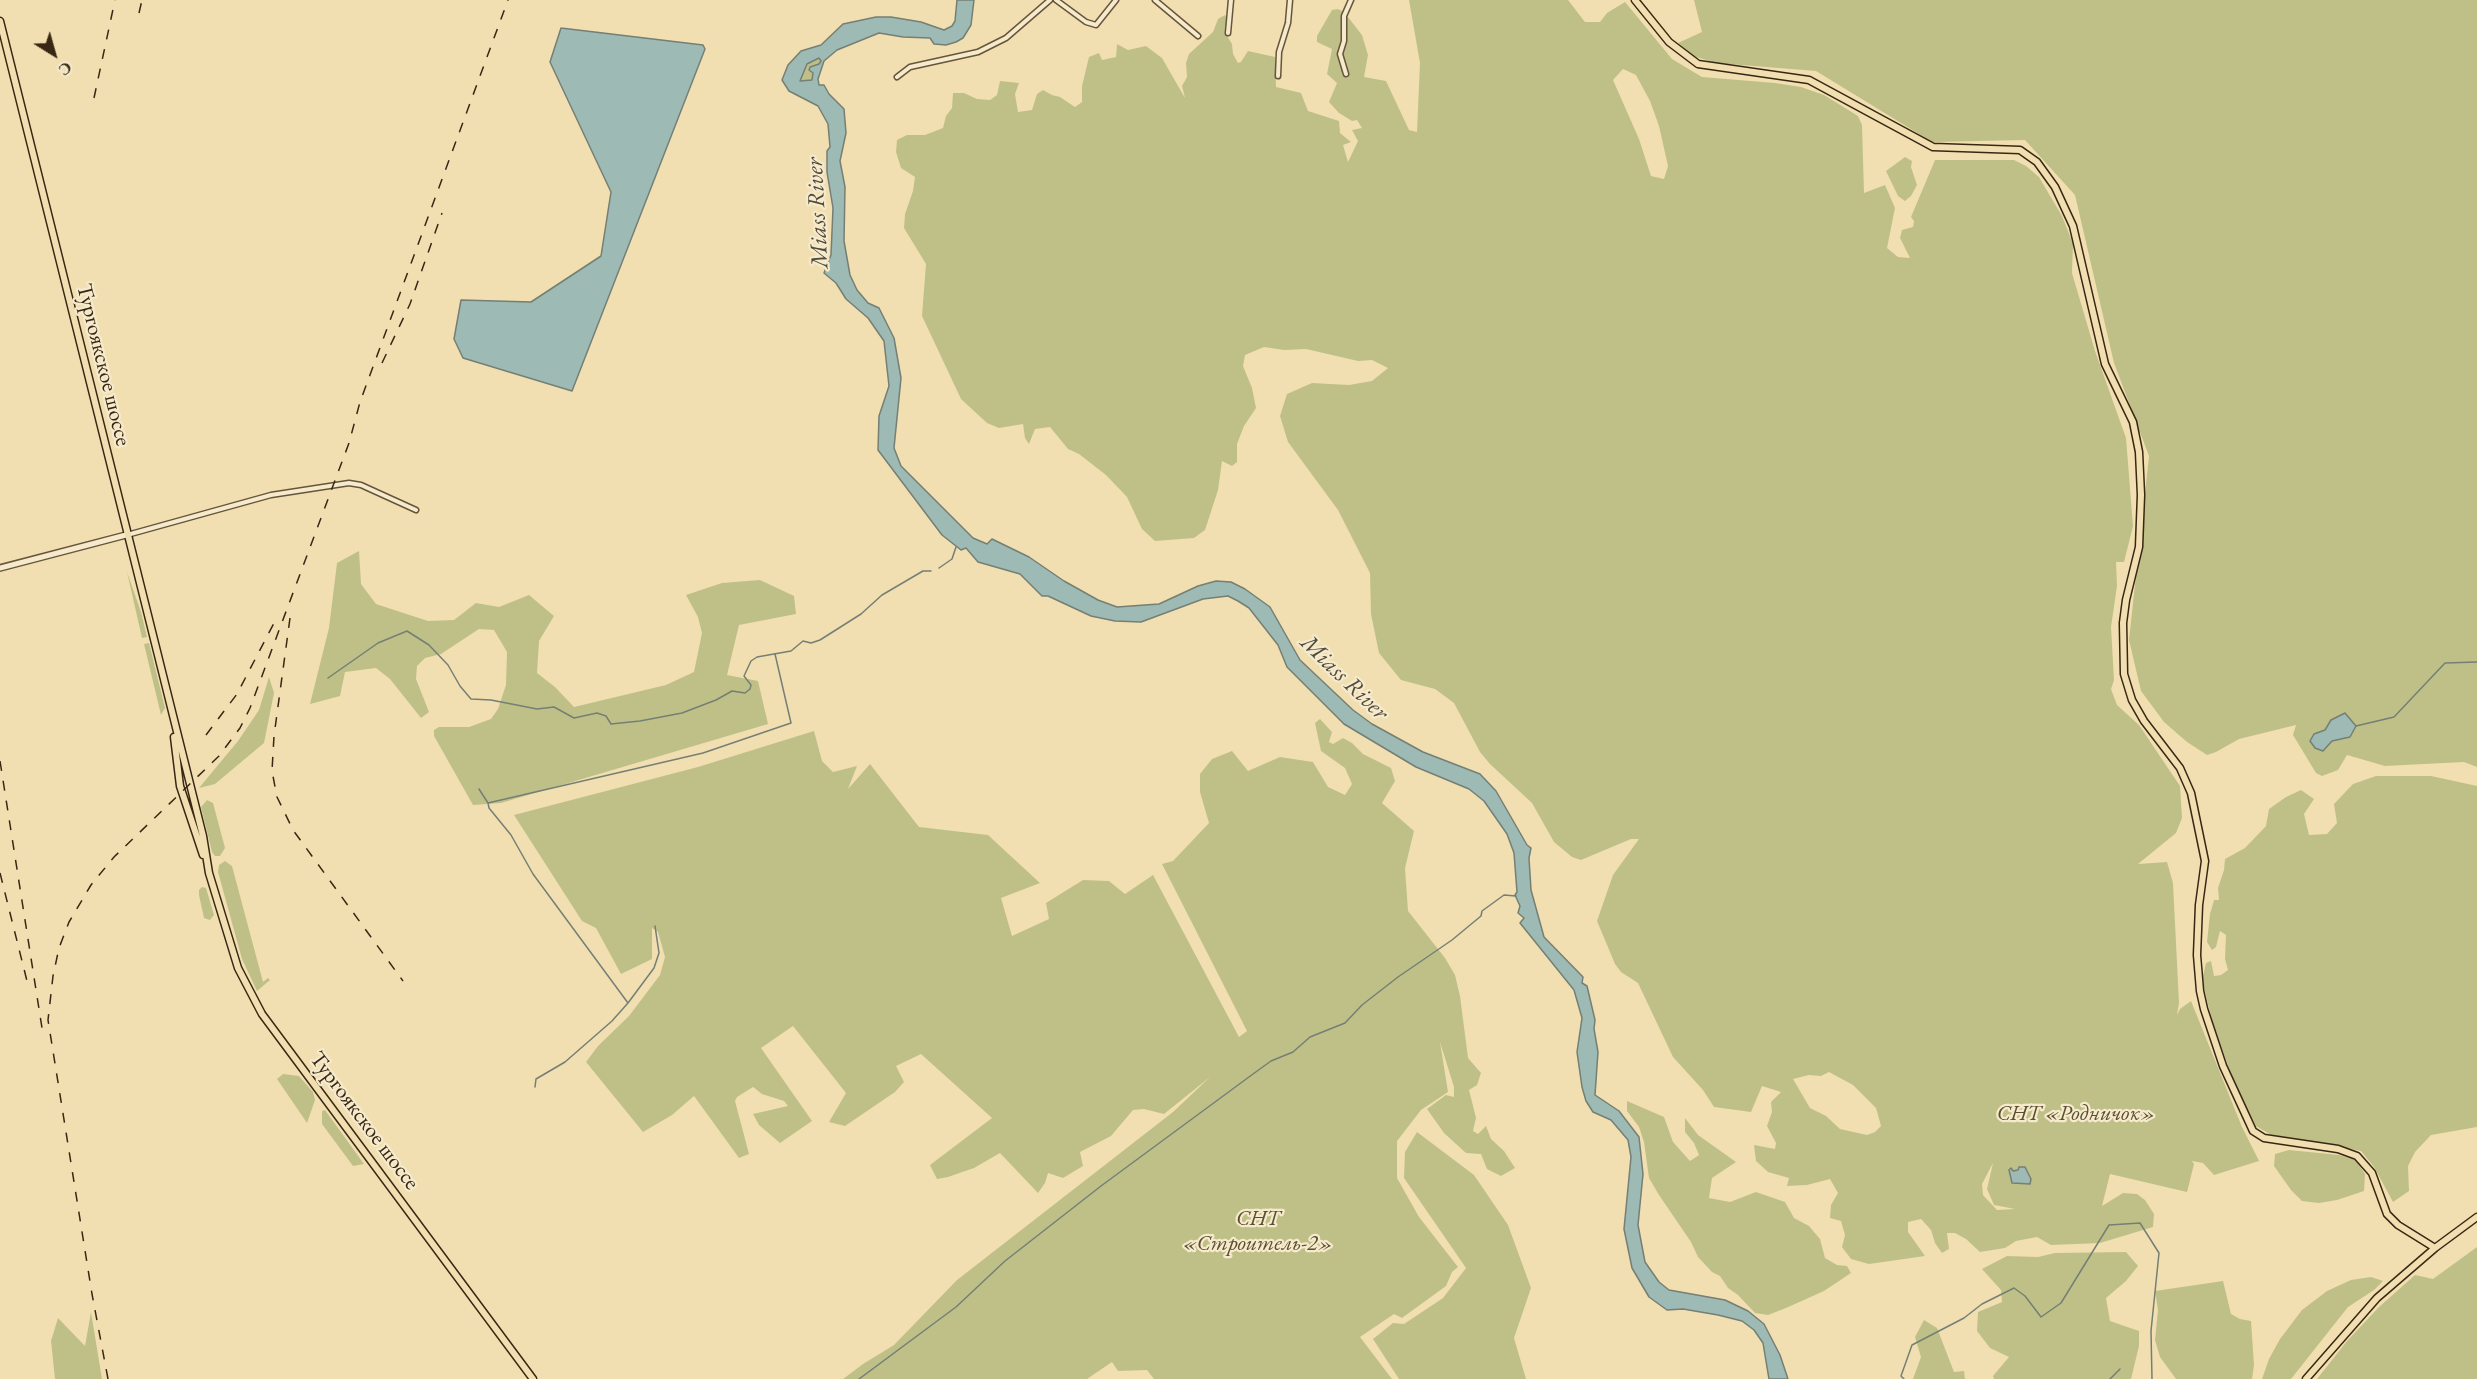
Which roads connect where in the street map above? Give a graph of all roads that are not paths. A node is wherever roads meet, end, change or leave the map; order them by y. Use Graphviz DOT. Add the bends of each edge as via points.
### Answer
graph roads {
  1 [pos="1050,0"];
  2 [pos="1056,0"];
  3 [pos="1116,0"];
  4 [pos="1155,0"];
  5 [pos="1231,0"];
  6 [pos="1290,0"];
  7 [pos="1351,0"];
  8 [pos="1635,0"];
  9 [pos="0,21"];
  10 [pos="1228,33"];
  11 [pos="1197,36"];
  12 [pos="1346,74"];
  13 [pos="1278,76"];
  14 [pos="897,77"];
  15 [pos="417,510"];
  16 [pos="126,535"];
  17 [pos="0,568"];
  18 [pos="172,718"];
  19 [pos="207,864"];
  20 [pos="2477,1217"];
  21 [pos="2435,1248"];
  22 [pos="532,1379"];
  23 [pos="2307,1379"];
  1 -- 14 [label="street" via="1006,38 978,52 910,67"];
  2 -- 3 [label="street" via="1096,25"];
  4 -- 11 [label="street"];
  5 -- 10 [label="street"];
  6 -- 13 [label="street"];
  7 -- 12 [label="street" via="1342,25 1344,41 1340,54"];
  8 -- 21 [label="main road" via="1670,42 1698,64 1809,80 1933,147 2019,150 2037,162 2055,187 2073,226 2105,364 2133,422 2139,452 2139,547 2123,623 2124,674 2144,721 2180,768 2191,794 2205,861 2197,955 2200,991 2223,1066 2253,1131 2264,1138 2338,1149 2357,1156 2372,1173 2387,1214"];
  9 -- 16 [label="main road, Тургоякское шоссе"];
  15 -- 16 [label="street" via="349,483 271,495"];
  16 -- 17 [label="street"];
  16 -- 18 [label="main road, Тургоякское шоссе"];
  18 -- 19 [label="main road, Тургоякское шоссе"];
  18 -- 19 [label="main road, Тургоякское шоссе" via="180,786"];
  19 -- 22 [label="main road, Тургоякское шоссе" via="234,956 262,1014"];
  20 -- 21 [label="main road"];
  21 -- 23 [label="main road" via="2377,1298"];
}
